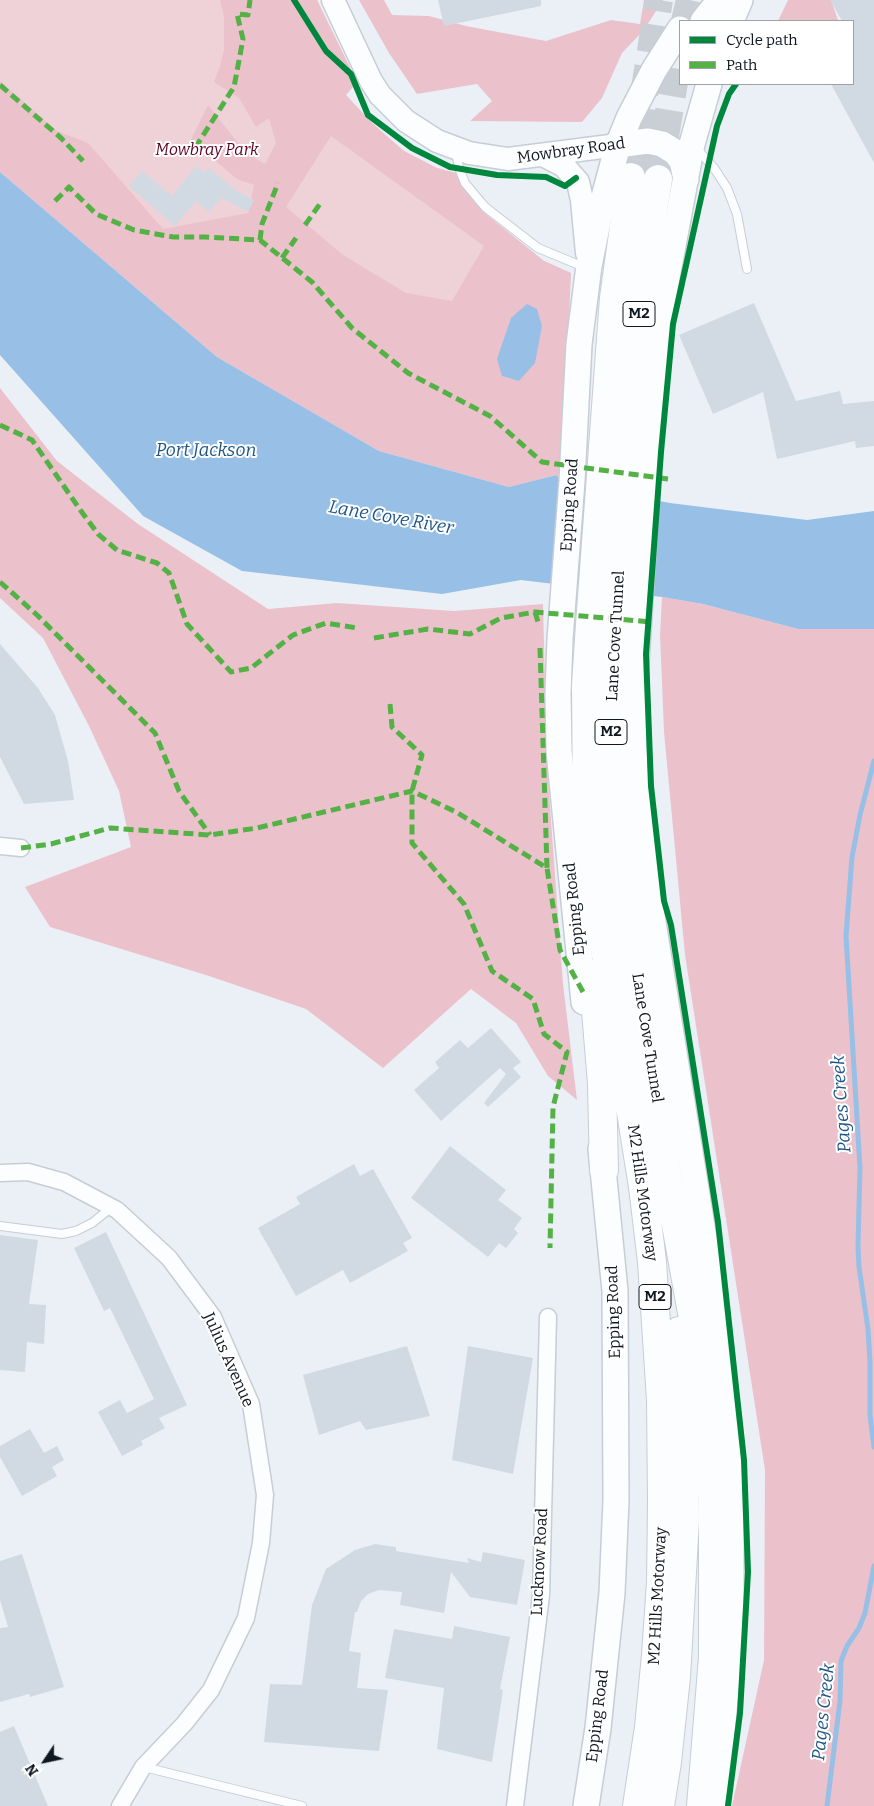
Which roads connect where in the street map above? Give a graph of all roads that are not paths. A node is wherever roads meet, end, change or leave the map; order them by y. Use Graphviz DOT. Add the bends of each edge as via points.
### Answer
graph roads {
  1 [pos="334,0"];
  2 [pos="701,0"];
  3 [pos="720,0"];
  4 [pos="740,0"];
  5 [pos="687,20"];
  6 [pos="704,20"];
  7 [pos="731,20"];
  8 [pos="679,32"];
  9 [pos="679,60"];
  10 [pos="708,85"];
  11 [pos="692,144"];
  12 [pos="622,145"];
  13 [pos="456,149"];
  14 [pos="542,155"];
  15 [pos="631,177"];
  16 [pos="658,179"];
  17 [pos="686,179"];
  18 [pos="589,267"];
  19 [pos="748,269"];
  20 [pos="627,448"];
  21 [pos="615,629"];
  22 [pos="587,791"];
  23 [pos="0,846"];
  24 [pos="21,848"];
  25 [pos="604,1170"];
  26 [pos="0,1173"];
  27 [pos="668,1180"];
  28 [pos="112,1207"];
  29 [pos="0,1226"];
  30 [pos="548,1316"];
  31 [pos="143,1767"];
  32 [pos="120,1806"];
  33 [pos="302,1806"];
  34 [pos="514,1806"];
  35 [pos="586,1806"];
  36 [pos="637,1806"];
  37 [pos="660,1806"];
  38 [pos="701,1806"];
  39 [pos="712,1806"];
  1 -- 13 [label="main road, Mowbray Road" via="380,95 406,121 436,141"];
  2 -- 5 [label="main road"];
  3 -- 6 [label="main road"];
  4 -- 7 [label="main road"];
  8 -- 12 [label="main road, Epping Road" via="643,90"];
  9 -- 12 [label="main road" via="639,131"];
  10 -- 11 [label="main road"];
  11 -- 17 [label="main road"];
  11 -- 19 [label="lane" via="727,188 737,214"];
  12 -- 14 [label="main road, Mowbray Road"];
  12 -- 17 [label="main road, Mowbray Road" via="648,141 668,146 682,161"];
  12 -- 18 [label="main road, Epping Road" via="600,212"];
  13 -- 14 [label="main road, Mowbray Road" via="508,159"];
  13 -- 18 [label="lane" via="466,183 485,207 538,248"];
  14 -- 18 [label="main road" via="564,166 578,182"];
  15 -- 20 [label="highway, Lane Cove Tunnel / M2" via="614,298"];
  16 -- 20 [label="highway, Lane Cove Tunnel / M2" via="644,266"];
  17 -- 20 [label="main road" via="662,304"];
  18 -- 25 [label="main road, Epping Road" via="580,344 558,694 560,760"];
  20 -- 21 [label="highway, Lane Cove Tunnel / M2"];
  21 -- 22 [label="highway, Lane Cove Tunnel / M2" via="586,686"];
  21 -- 27 [label="highway, Lane Cove Tunnel / M2" via="611,740 614,804 630,937"];
  21 -- 39 [label="main road" via="634,740 642,849 710,1276 728,1424 731,1614 718,1772"];
  22 -- 25 [label="highway, M2" via="590,946 602,1084"];
  22 -- 36 [label="highway, M2 Hills Motorway / M2" via="604,940 643,1187 652,1262 661,1400 660,1591 650,1718"];
  23 -- 24 [label="street"];
  25 -- 35 [label="main road, Epping Road" via="615,1291 616,1500 612,1593"];
  26 -- 28 [label="street, Julius Avenue" via="28,1172 64,1182"];
  27 -- 37 [label="highway, M2 Hills Motorway / M2" via="682,1373 685,1520 676,1677"];
  27 -- 38 [label="highway, M2" via="698,1346 713,1499 713,1657"];
  28 -- 29 [label="lane" via="92,1223 62,1234"];
  28 -- 31 [label="street, Julius Avenue" via="169,1258 212,1317 251,1404 265,1495 246,1618 211,1690"];
  30 -- 34 [label="street, Lucknow Road" via="541,1595"];
  31 -- 32 [label="street, Julius Avenue"];
  31 -- 33 [label="lane"];
}
